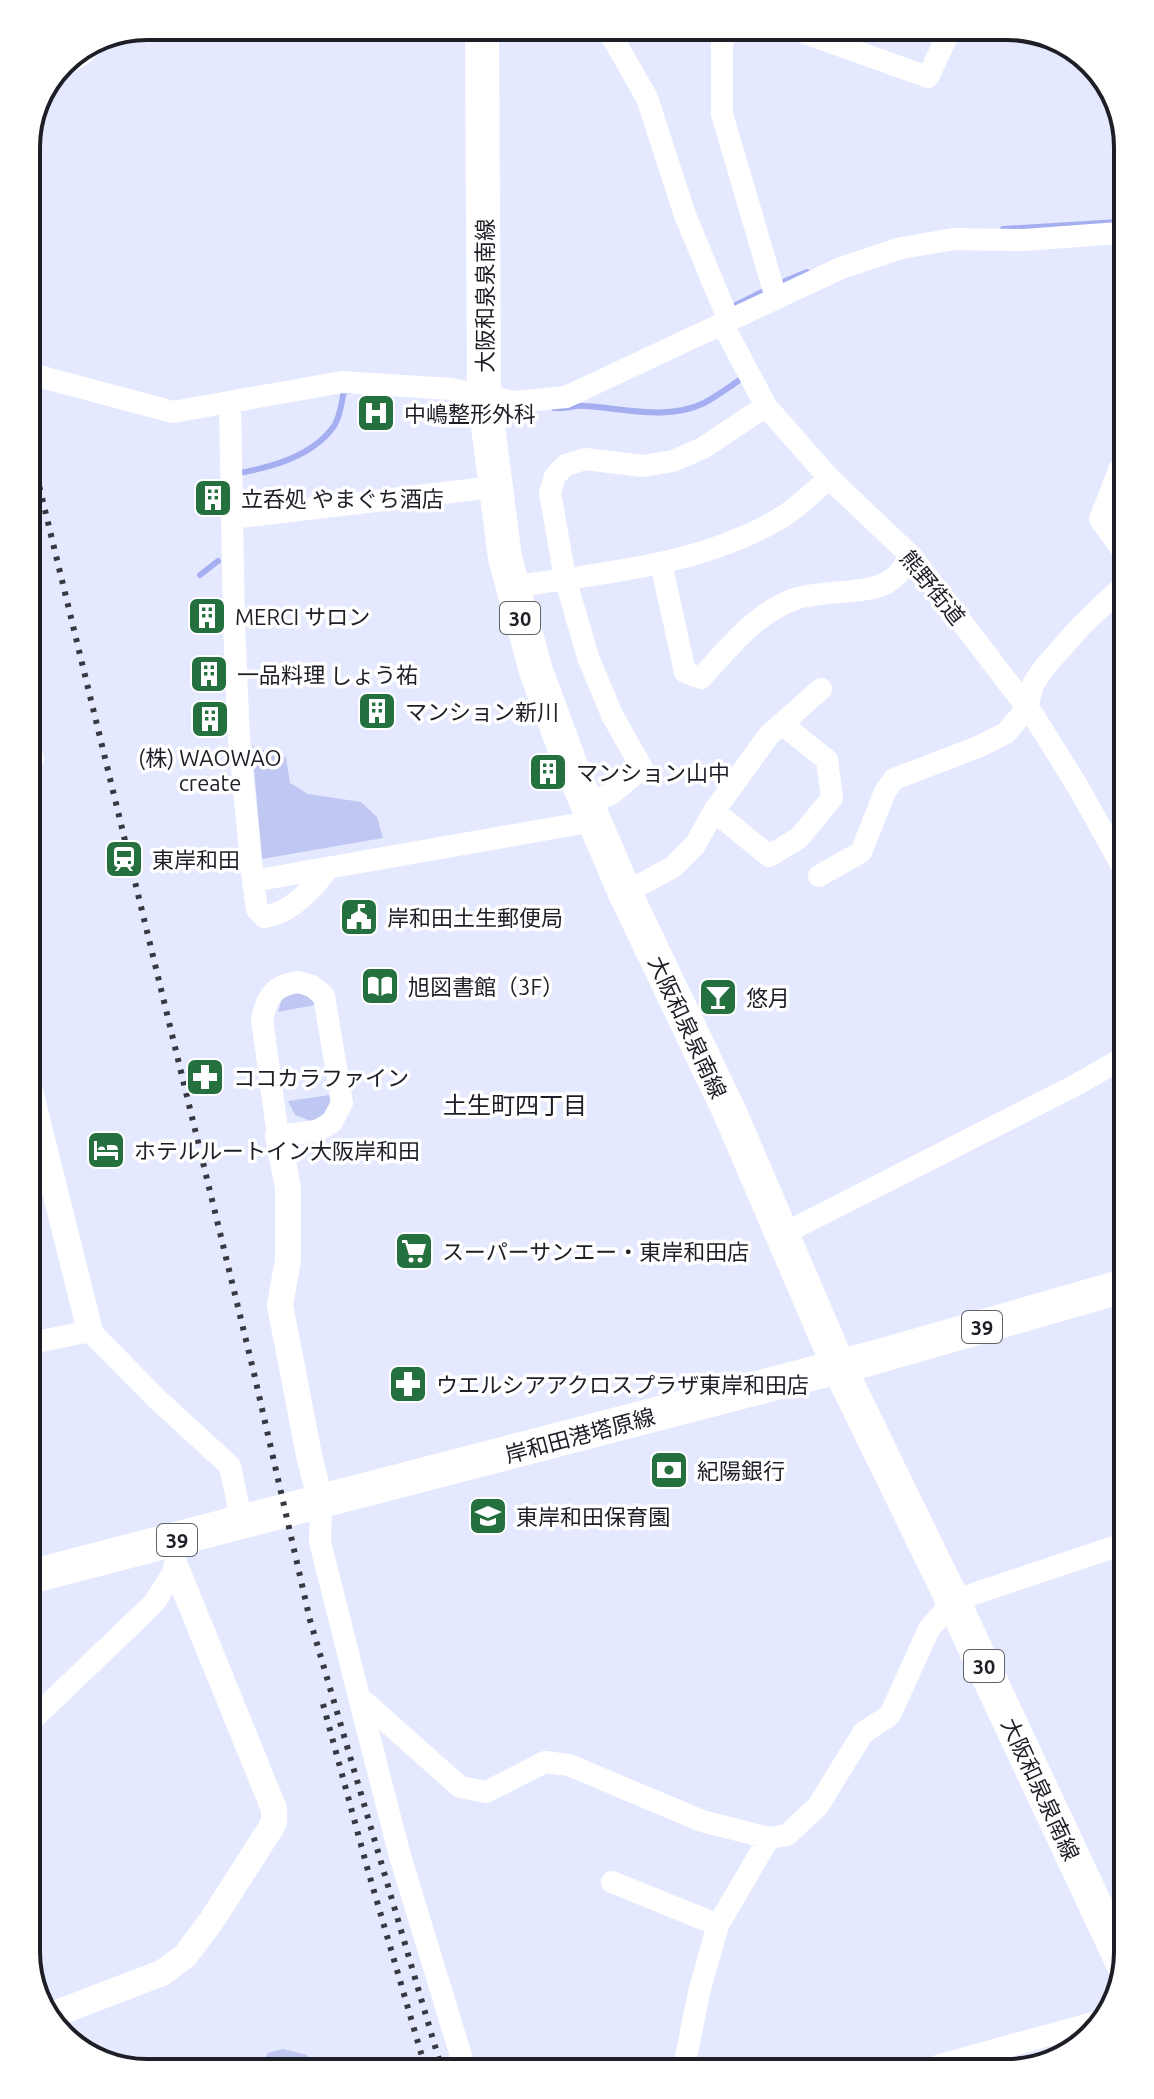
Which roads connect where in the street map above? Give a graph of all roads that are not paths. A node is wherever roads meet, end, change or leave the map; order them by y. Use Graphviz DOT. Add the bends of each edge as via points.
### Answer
graph roads {
  1 [pos="482,40"];
  2 [pos="614,40"];
  3 [pos="724,40"];
  4 [pos="824,40"];
  5 [pos="945,40"];
  6 [pos="1114,233"];
  7 [pos="776,298"];
  8 [pos="726,323"];
  9 [pos="40,373"];
  10 [pos="484,395"];
  11 [pos="230,403"];
  12 [pos="766,406"];
  13 [pos="829,478"];
  14 [pos="1114,483"];
  15 [pos="494,487"];
  16 [pos="232,518"];
  17 [pos="1114,538"];
  18 [pos="912,557"];
  19 [pos="661,563"];
  20 [pos="565,578"];
  21 [pos="512,587"];
  22 [pos="1114,595"];
  23 [pos="821,689"];
  24 [pos="1027,708"];
  25 [pos="782,724"];
  26 [pos="714,811"];
  27 [pos="591,813"];
  28 [pos="1114,852"];
  29 [pos="328,868"];
  30 [pos="819,876"];
  31 [pos="253,881"];
  32 [pos="625,893"];
  33 [pos="1114,1063"];
  34 [pos="40,1131"];
  35 [pos="278,1136"];
  36 [pos="781,1235"];
  37 [pos="1114,1289"];
  38 [pos="90,1331"];
  39 [pos="40,1341"];
  40 [pos="839,1367"];
  41 [pos="321,1503"];
  42 [pos="242,1523"];
  43 [pos="1114,1547"];
  44 [pos="174,1554"];
  45 [pos="40,1575"];
  46 [pos="953,1601"];
  47 [pos="359,1697"];
  48 [pos="40,1712"];
  49 [pos="769,1838"];
  50 [pos="612,1882"];
  51 [pos="1114,1922"];
  52 [pos="718,1925"];
  53 [pos="59,2012"];
  54 [pos="1084,2025"];
  55 [pos="462,2059"];
  56 [pos="686,2059"];
  57 [pos="962,2059"];
  1 -- 10 [label="main road, 大阪和泉泉南線 / 30"];
  2 -- 8 [label="street, 熊野街道" via="647,98"];
  3 -- 7 [label="street" via="722,114"];
  4 -- 5 [label="street" via="928,77"];
  6 -- 7 [label="street" via="954,239 901,248"];
  7 -- 8 [label="street"];
  8 -- 10 [label="street" via="566,397 514,402"];
  8 -- 12 [label="street, 熊野街道"];
  9 -- 11 [label="street" via="173,412"];
  10 -- 11 [label="street" via="342,382"];
  10 -- 15 [label="main road, 大阪和泉泉南線 / 30"];
  11 -- 16 [label="street"];
  12 -- 13 [label="street, 熊野街道"];
  12 -- 20 [label="street" via="703,448 673,461 643,466 585,459 566,465 555,476 550,493"];
  13 -- 18 [label="street, 熊野街道"];
  13 -- 19 [label="street" via="779,520"];
  14 -- 17 [label="street" via="1100,519"];
  15 -- 16 [label="street"];
  15 -- 21 [label="main road, 大阪和泉泉南線 / 30"];
  16 -- 31 [label="street" via="239,739"];
  18 -- 19 [label="street" via="892,580 875,589 829,591 795,599 771,612 745,630 701,678 685,672"];
  18 -- 24 [label="street, 熊野街道"];
  19 -- 20 [label="street"];
  20 -- 21 [label="street"];
  20 -- 27 [label="street" via="588,657 642,768"];
  21 -- 27 [label="main road, 大阪和泉泉南線 / 30" via="540,683"];
  22 -- 24 [label="street" via="1044,668"];
  23 -- 25 [label="street"];
  24 -- 28 [label="street, 熊野街道"];
  24 -- 30 [label="street" via="1006,733 894,779 861,852"];
  25 -- 26 [label="street"];
  25 -- 26 [label="street" via="827,760 832,798 799,838 769,856"];
  26 -- 32 [label="street" via="695,845 673,867"];
  27 -- 29 [label="street"];
  27 -- 32 [label="main road, 大阪和泉泉南線 / 30"];
  29 -- 31 [label="street"];
  29 -- 31 [label="street" via="316,885 273,916 264,917 257,909"];
  32 -- 36 [label="main road, 大阪和泉泉南線 / 30" via="730,1113"];
  33 -- 36 [label="street"];
  34 -- 38 [label="street"];
  35 -- 35 [label="street" via="262,1019 272,992 298,982 324,996 342,1103 332,1122 317,1131"];
  35 -- 41 [label="street" via="288,1188 288,1260 280,1305"];
  36 -- 40 [label="main road, 大阪和泉泉南線 / 30"];
  37 -- 40 [label="main road, 岸和田港塔原線 / 39"];
  38 -- 39 [label="street"];
  38 -- 42 [label="street" via="230,1466"];
  40 -- 41 [label="main road, 岸和田港塔原線 / 39"];
  40 -- 46 [label="main road, 大阪和泉泉南線 / 30"];
  41 -- 42 [label="main road, 岸和田港塔原線 / 39"];
  41 -- 47 [label="street" via="320,1542"];
  42 -- 44 [label="main road, 岸和田港塔原線 / 39"];
  43 -- 46 [label="street"];
  44 -- 45 [label="main road, 岸和田港塔原線 / 39"];
  44 -- 48 [label="street" via="154,1603"];
  44 -- 53 [label="street" via="274,1809 274,1823 185,1956 162,1973"];
  46 -- 49 [label="street" via="929,1629 890,1715 863,1733 818,1806 787,1835"];
  46 -- 51 [label="main road, 大阪和泉泉南線 / 30"];
  47 -- 49 [label="street" via="460,1787 486,1792 545,1762 569,1765 702,1821"];
  47 -- 55 [label="street" via="400,1856"];
  49 -- 52 [label="street"];
  50 -- 52 [label="street"];
  52 -- 56 [label="street"];
  54 -- 57 [label="street"];
}
